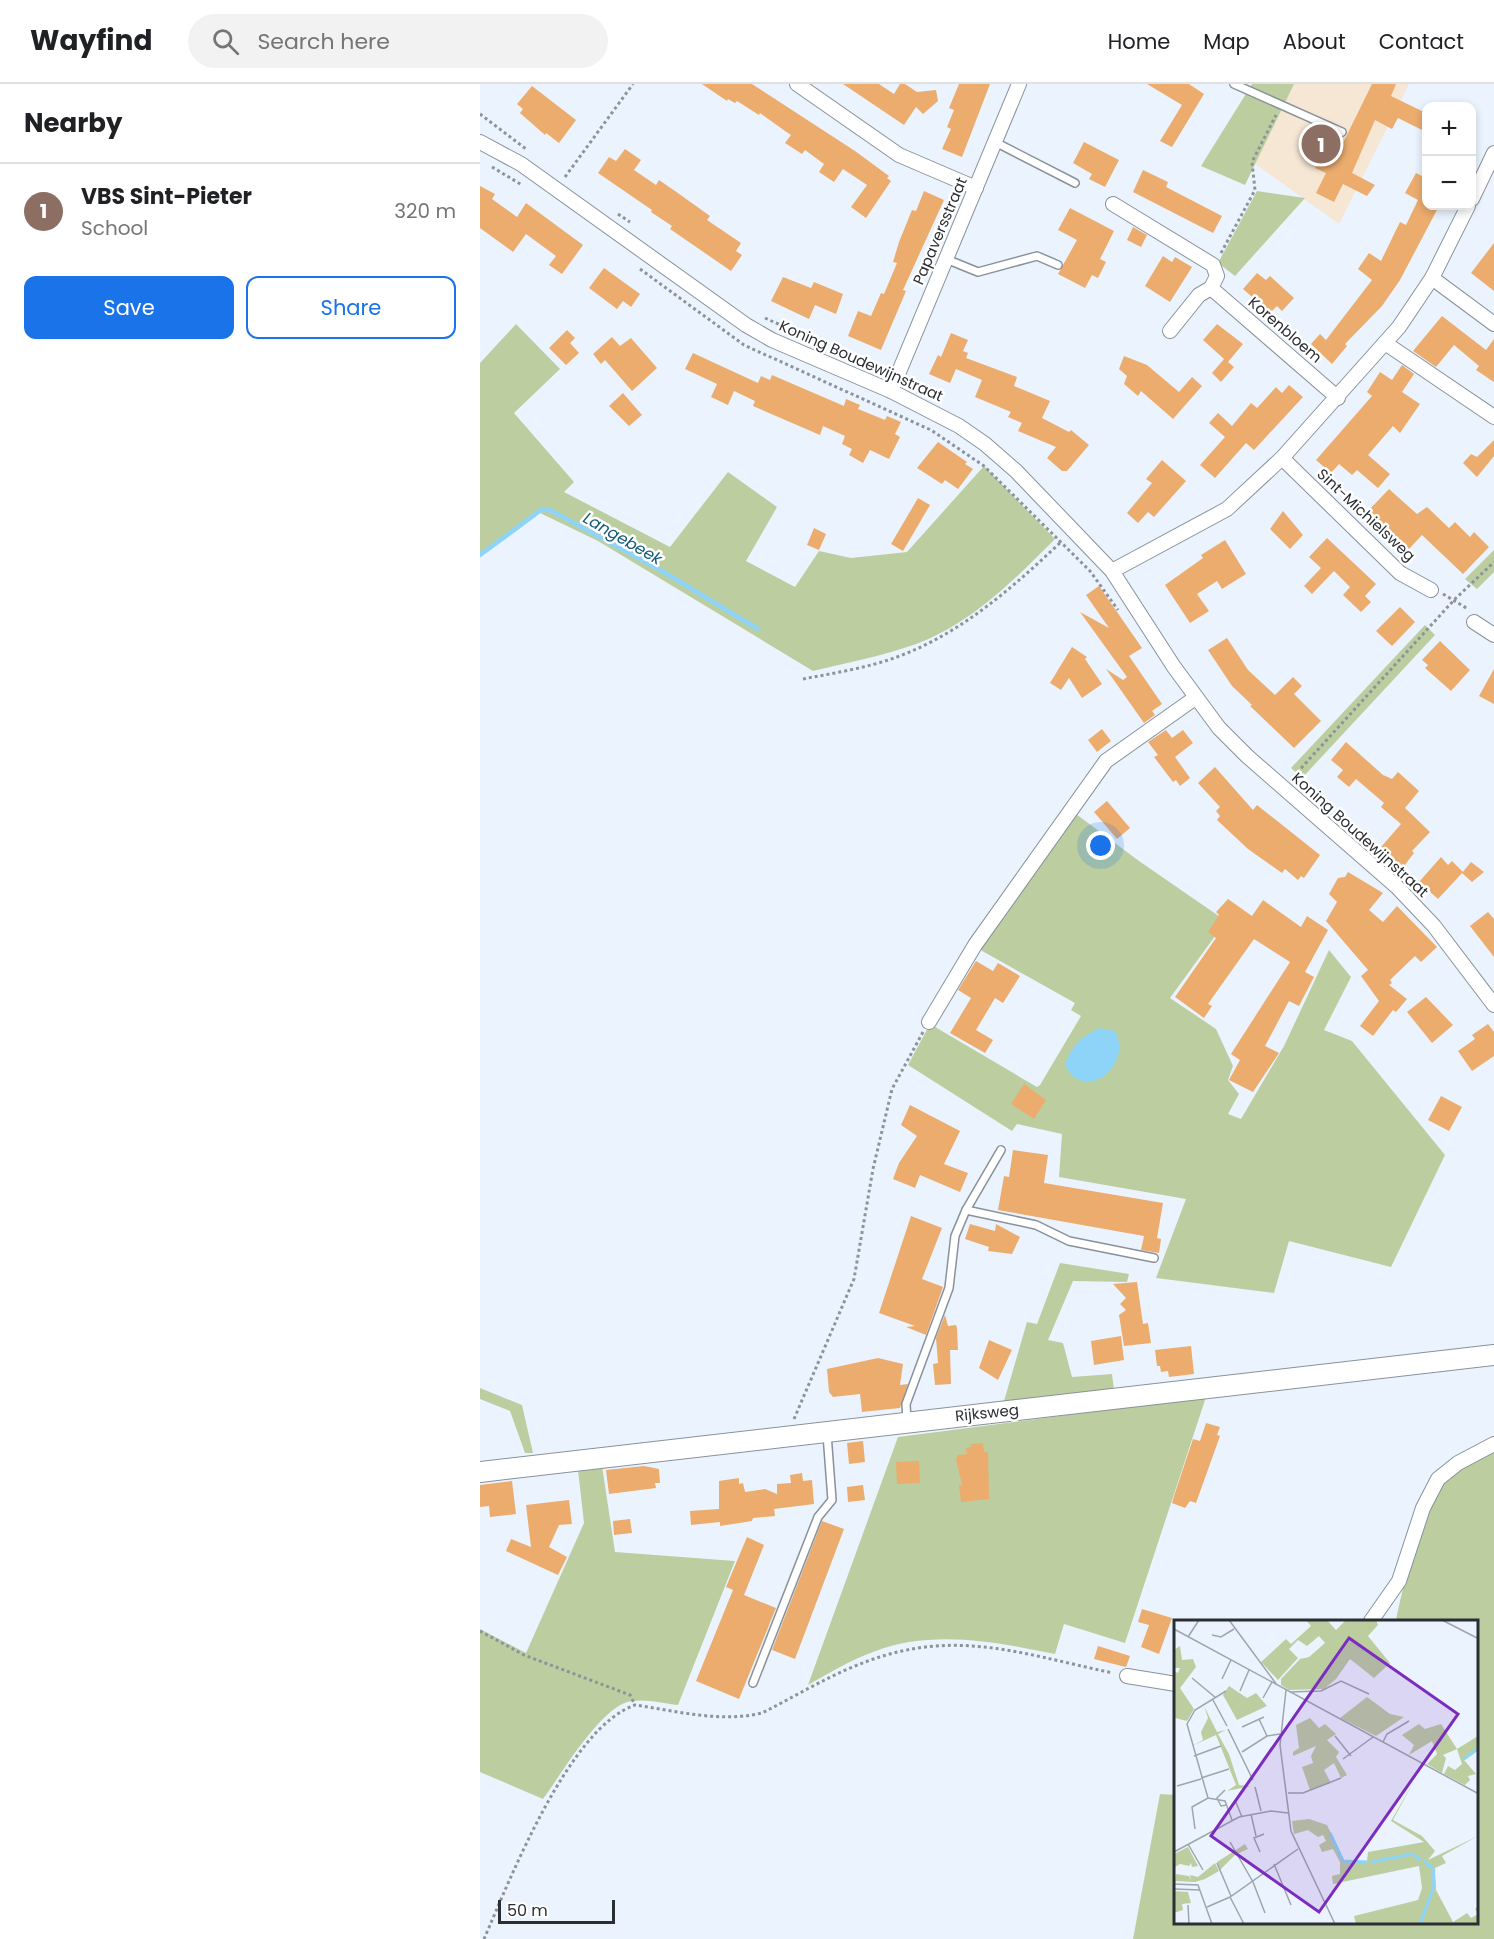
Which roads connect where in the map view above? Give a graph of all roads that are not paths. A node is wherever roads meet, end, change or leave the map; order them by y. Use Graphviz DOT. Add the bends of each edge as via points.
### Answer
graph roads {
  1 [pos="796,84"];
  2 [pos="1019,84"];
  3 [pos="1234,84"];
  4 [pos="1342,132"];
  5 [pos="480,142"];
  6 [pos="995,142"];
  7 [pos="1494,153"];
  8 [pos="1075,183"];
  9 [pos="976,188"];
  10 [pos="1476,191"];
  11 [pos="1113,204"];
  12 [pos="1466,210"];
  13 [pos="946,259"];
  14 [pos="1058,265"];
  15 [pos="1432,278"];
  16 [pos="1211,288"];
  17 [pos="1494,324"];
  18 [pos="1170,332"];
  19 [pos="1385,343"];
  20 [pos="891,391"];
  21 [pos="1338,398"];
  22 [pos="1494,417"];
  23 [pos="1282,458"];
  24 [pos="1112,571"];
  25 [pos="1431,590"];
  26 [pos="1474,622"];
  27 [pos="1494,634"];
  28 [pos="1195,698"];
  29 [pos="1494,1005"];
  30 [pos="929,1022"];
  31 [pos="1000,1150"];
  32 [pos="966,1210"];
  33 [pos="1154,1258"];
  34 [pos="1494,1355"];
  35 [pos="907,1422"];
  36 [pos="827,1431"];
  37 [pos="1494,1444"];
  38 [pos="480,1472"];
  39 [pos="1372,1620"];
  40 [pos="1127,1676"];
  41 [pos="753,1683"];
  42 [pos="1174,1684"];
  1 -- 9 [label="street" via="899,155"];
  2 -- 6 [label="street, Papaversstraat"];
  3 -- 4 [label="lane"];
  5 -- 20 [label="street, Koning Boudewijnstraat" via="521,164 746,325"];
  6 -- 8 [label="lane"];
  6 -- 9 [label="street, Papaversstraat"];
  7 -- 10 [label="street"];
  9 -- 13 [label="street, Papaversstraat"];
  11 -- 16 [label="street" via="1213,265 1217,276"];
  12 -- 15 [label="street"];
  13 -- 14 [label="lane" via="978,272 1037,256"];
  13 -- 20 [label="street, Papaversstraat"];
  15 -- 17 [label="street"];
  15 -- 19 [label="street"];
  16 -- 18 [label="street" via="1199,295"];
  16 -- 21 [label="street, Korenbloem"];
  19 -- 21 [label="street"];
  19 -- 22 [label="street"];
  20 -- 24 [label="street, Koning Boudewijnstraat" via="985,444"];
  21 -- 23 [label="street"];
  23 -- 24 [label="street" via="1227,509"];
  23 -- 25 [label="street, Sint-Michielsweg" via="1400,573"];
  24 -- 28 [label="street, Koning Boudewijnstraat"];
  26 -- 27 [label="street"];
  28 -- 29 [label="street, Koning Boudewijnstraat" via="1247,756 1397,887 1441,934"];
  28 -- 30 [label="street" via="1106,761 975,945"];
  31 -- 32 [label="lane"];
  32 -- 33 [label="lane" via="1036,1225 1069,1241"];
  32 -- 35 [label="lane" via="955,1236 949,1288 906,1404"];
  34 -- 35 [label="main road, Rijksweg"];
  35 -- 36 [label="main road, Rijksweg"];
  36 -- 38 [label="main road, Rijksweg"];
  36 -- 41 [label="lane" via="832,1500 818,1517"];
  37 -- 39 [label="street" via="1438,1479 1423,1508 1399,1581"];
  40 -- 42 [label="street"];
}
